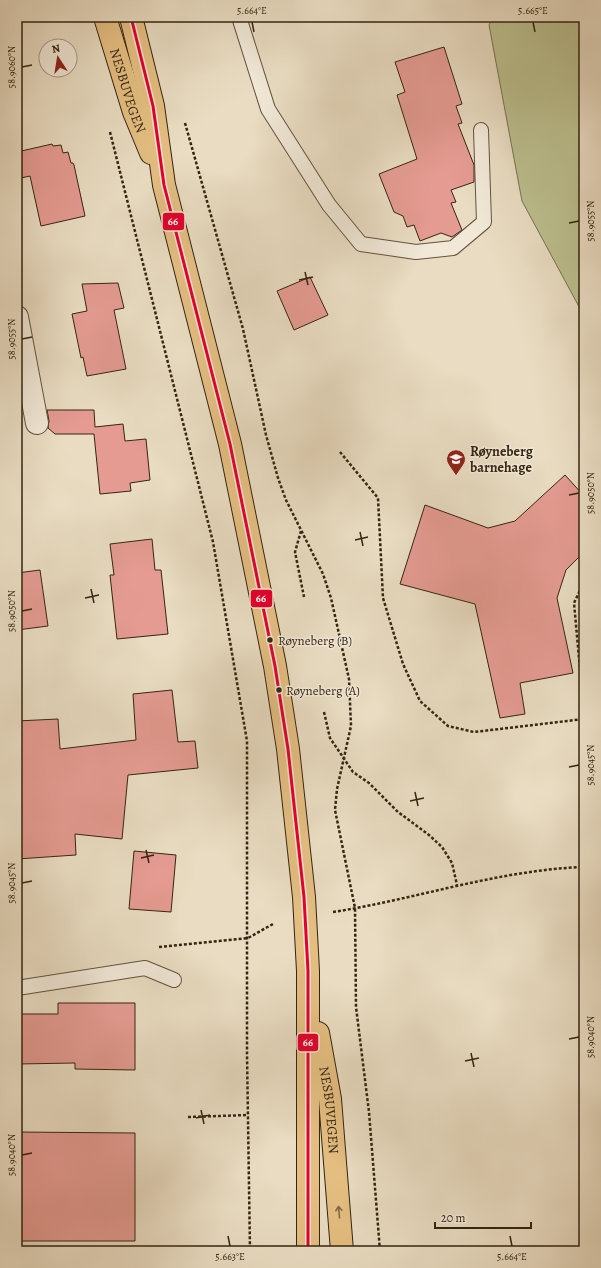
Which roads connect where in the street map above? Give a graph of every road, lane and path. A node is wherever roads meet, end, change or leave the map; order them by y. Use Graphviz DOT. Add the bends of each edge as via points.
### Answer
graph roads {
  1 [pos="105,17"];
  2 [pos="131,17"];
  3 [pos="239,17"];
  4 [pos="183,116"];
  5 [pos="109,127"];
  6 [pos="481,130"];
  7 [pos="164,185"];
  8 [pos="17,317"];
  9 [pos="37,424"];
  10 [pos="340,452"];
  11 [pos="301,531"];
  12 [pos="584,582"];
  13 [pos="304,597"];
  14 [pos="324,712"];
  15 [pos="584,713"];
  16 [pos="584,719"];
  17 [pos="345,759"];
  18 [pos="584,867"];
  19 [pos="457,885"];
  20 [pos="355,908"];
  21 [pos="328,912"];
  22 [pos="273,924"];
  23 [pos="248,938"];
  24 [pos="308,971"];
  25 [pos="174,980"];
  26 [pos="17,988"];
  27 [pos="248,1116"];
  28 [pos="188,1117"];
  29 [pos="250,1251"];
  30 [pos="308,1251"];
  31 [pos="342,1251"];
  32 [pos="380,1251"];
  1 -- 7 [label="main road, NESBUVEGEN" via="134,112"];
  2 -- 7 [label="main road, NESBUVEGEN" via="153,106"];
  3 -- 6 [label="lane" via="268,109 329,205 361,244 416,252 453,248 484,222"];
  4 -- 11 [label="path" via="243,329 278,478"];
  5 -- 23 [label="path" via="212,542 247,741"];
  7 -- 24 [label="main road, NESBUVEGEN" via="230,444 275,666 289,757 304,897"];
  8 -- 9 [label="street"];
  10 -- 16 [label="path" via="378,498 384,598 403,664 420,701 448,726 474,732"];
  11 -- 13 [label="path" via="295,552"];
  11 -- 17 [label="path" via="323,574 331,598 349,679 351,726"];
  12 -- 15 [label="path" via="574,603"];
  14 -- 17 [label="path" via="330,738"];
  17 -- 19 [label="path" via="353,772 442,847 452,863"];
  17 -- 20 [label="path" via="337,789 335,810"];
  18 -- 19 [label="path" via="550,868"];
  19 -- 20 [label="path"];
  20 -- 21 [label="path"];
  20 -- 32 [label="path" via="356,1007 369,1112"];
  22 -- 23 [label="path"];
  23 -- 27 [label="path"];
  24 -- 30 [label="main road, NESBUVEGEN"];
  31 -- 24 [label="main road, NESBUVEGEN, one-way" via="330,1099"];
  25 -- 26 [label="lane" via="145,968"];
  27 -- 28 [label="path"];
  27 -- 29 [label="path"];
}
